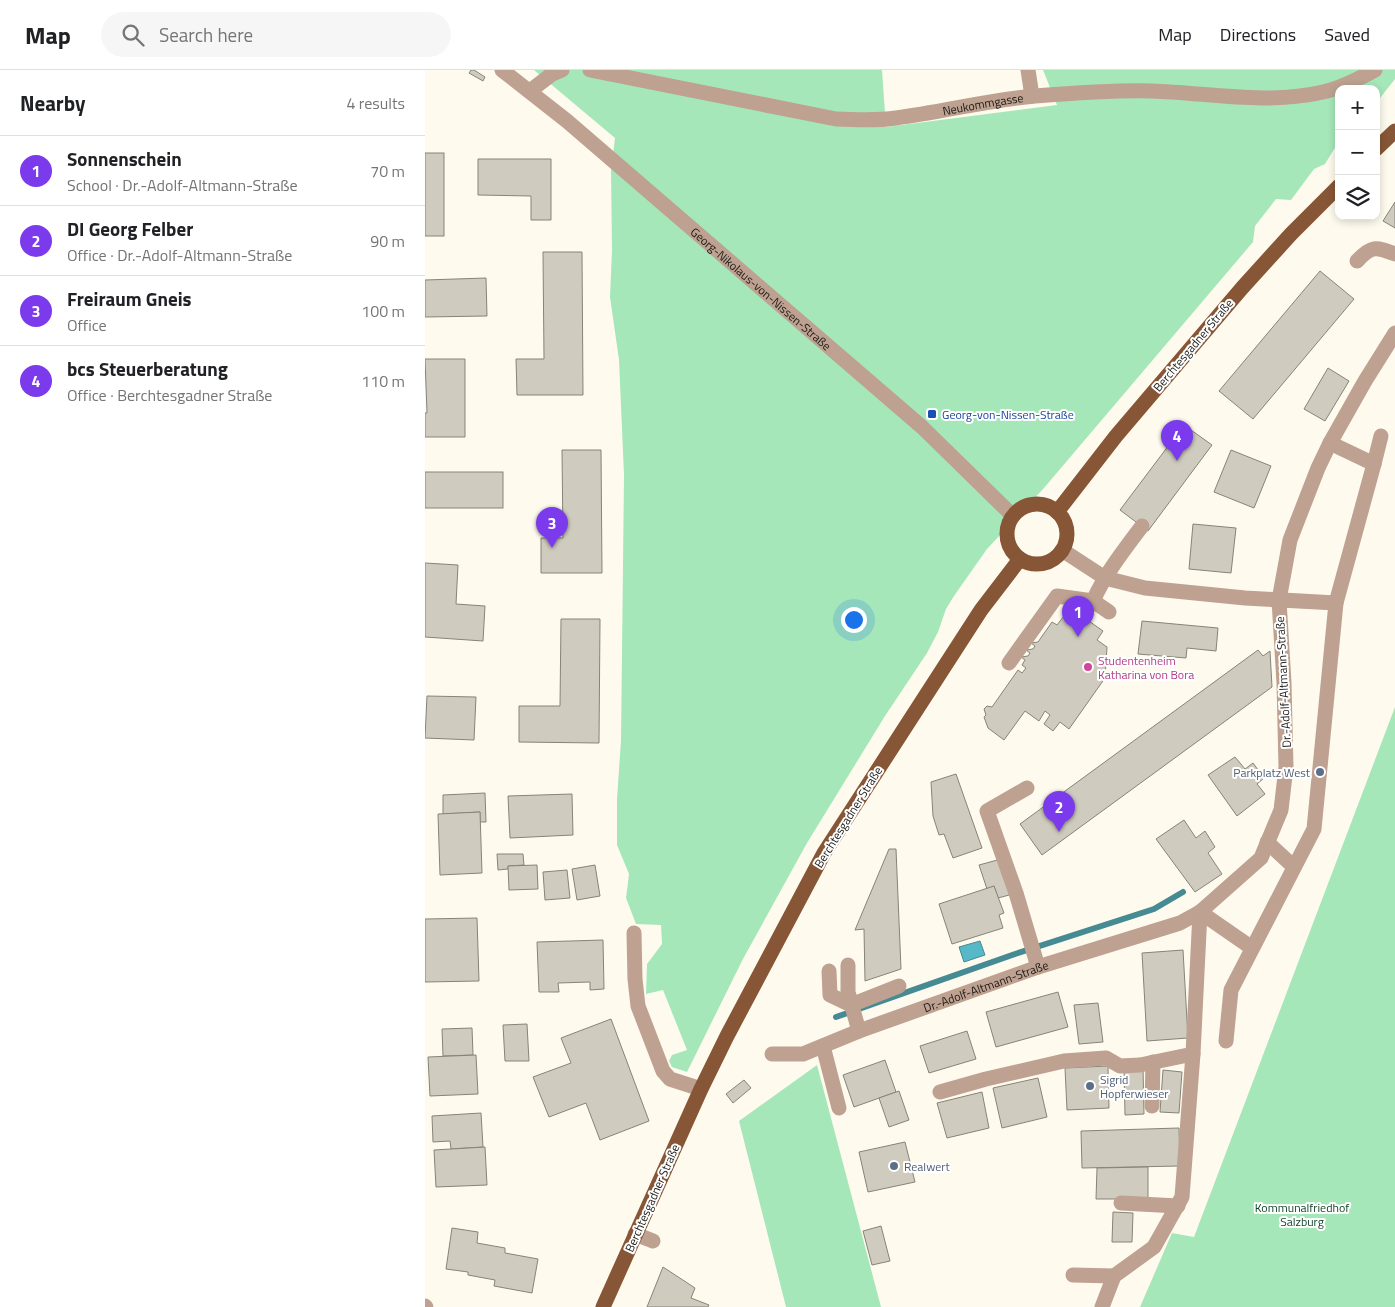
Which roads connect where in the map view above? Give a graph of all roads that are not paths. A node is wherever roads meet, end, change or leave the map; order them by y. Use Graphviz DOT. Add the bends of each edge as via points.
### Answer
graph roads {
  1 [pos="502,70"];
  2 [pos="562,70"];
  3 [pos="590,70"];
  4 [pos="1028,70"];
  5 [pos="1375,70"];
  6 [pos="530,91"];
  7 [pos="1032,96"];
  8 [pos="1395,131"];
  9 [pos="1380,145"];
  10 [pos="1335,190"];
  11 [pos="1395,254"];
  12 [pos="1357,261"];
  13 [pos="1395,333"];
  14 [pos="1381,436"];
  15 [pos="1330,442"];
  16 [pos="1373,464"];
  17 [pos="1057,512"];
  18 [pos="1013,516"];
  19 [pos="1141,526"];
  20 [pos="1062,550"];
  21 [pos="1020,559"];
  22 [pos="1105,578"];
  23 [pos="1279,600"];
  24 [pos="1093,601"];
  25 [pos="1336,603"];
  26 [pos="1109,612"];
  27 [pos="1009,664"];
  28 [pos="1027,788"];
  29 [pos="1267,842"];
  30 [pos="1294,867"];
  31 [pos="1200,912"];
  32 [pos="634,933"];
  33 [pos="1252,948"];
  34 [pos="1036,961"];
  35 [pos="848,965"];
  36 [pos="829,971"];
  37 [pos="899,986"];
  38 [pos="855,1018"];
  39 [pos="1226,1041"];
  40 [pos="823,1046"];
  41 [pos="772,1054"];
  42 [pos="1193,1054"];
  43 [pos="1153,1062"];
  44 [pos="701,1090"];
  45 [pos="940,1092"];
  46 [pos="1152,1106"];
  47 [pos="839,1108"];
  48 [pos="1121,1203"];
  49 [pos="1178,1206"];
  50 [pos="635,1234"];
  51 [pos="653,1241"];
  52 [pos="1073,1275"];
  53 [pos="1114,1276"];
  54 [pos="603,1307"];
  55 [pos="1102,1307"];
  1 -- 6 [label="street, Georg-Nikolaus-von-Nissen-Straße"];
  2 -- 6 [label="street"];
  3 -- 7 [label="street, Neukommgasse" via="836,119 895,119"];
  4 -- 7 [label="street"];
  5 -- 7 [label="street, Neukommgasse" via="1324,92 1294,96 1261,98 1119,90"];
  6 -- 18 [label="street, Georg-Nikolaus-von-Nissen-Straße" via="922,427"];
  8 -- 9 [label="main road"];
  10 -- 17 [label="main road, Berchtesgadner Straße" via="1242,288 1116,436"];
  11 -- 12 [label="street" via="1379,248 1366,251"];
  13 -- 15 [label="street, Dr.-Adolf-Altmann-Straße"];
  14 -- 16 [label="street"];
  15 -- 16 [label="street"];
  15 -- 23 [label="street, Dr.-Adolf-Altmann-Straße" via="1290,540"];
  16 -- 25 [label="street"];
  17 -- 18 [label="main road" via="1039,504 1020,509"];
  17 -- 20 [label="main road" via="1066,530"];
  18 -- 21 [label="main road" via="1007,534 1013,552"];
  19 -- 22 [label="street"];
  20 -- 21 [label="main road" via="1056,557 1038,564"];
  20 -- 22 [label="street, Dr.-Adolf-Altmann-Straße"];
  21 -- 44 [label="main road, Berchtesgadner Straße" via="981,610 824,852"];
  22 -- 23 [label="street, Dr.-Adolf-Altmann-Straße" via="1145,588"];
  22 -- 24 [label="street"];
  23 -- 25 [label="street"];
  23 -- 29 [label="street, Dr.-Adolf-Altmann-Straße" via="1286,768 1281,810"];
  24 -- 26 [label="street"];
  24 -- 27 [label="street" via="1057,596"];
  25 -- 30 [label="street" via="1314,829"];
  28 -- 34 [label="street" via="987,811"];
  29 -- 30 [label="street"];
  29 -- 31 [label="street, Dr.-Adolf-Altmann-Straße" via="1261,858"];
  30 -- 33 [label="street"];
  31 -- 33 [label="street"];
  31 -- 34 [label="street, Dr.-Adolf-Altmann-Straße" via="1180,923"];
  31 -- 42 [label="street"];
  32 -- 44 [label="street" via="638,1006 663,1070 670,1079"];
  33 -- 39 [label="street" via="1231,990"];
  34 -- 38 [label="street, Dr.-Adolf-Altmann-Straße"];
  35 -- 38 [label="street" via="848,992"];
  36 -- 38 [label="street" via="830,995"];
  37 -- 38 [label="street"];
  38 -- 40 [label="street, Dr.-Adolf-Altmann-Straße"];
  40 -- 41 [label="street, Dr.-Adolf-Altmann-Straße" via="803,1054"];
  40 -- 47 [label="street"];
  42 -- 43 [label="street"];
  42 -- 49 [label="street" via="1183,1197"];
  43 -- 45 [label="street" via="1120,1066 1106,1058 1064,1061"];
  43 -- 46 [label="street"];
  44 -- 50 [label="main road, Berchtesgadner Straße"];
  48 -- 49 [label="street"];
  49 -- 53 [label="street" via="1154,1248"];
  50 -- 51 [label="street"];
  50 -- 54 [label="main road, Berchtesgadner Straße"];
  52 -- 53 [label="street"];
  53 -- 55 [label="street"];
}
